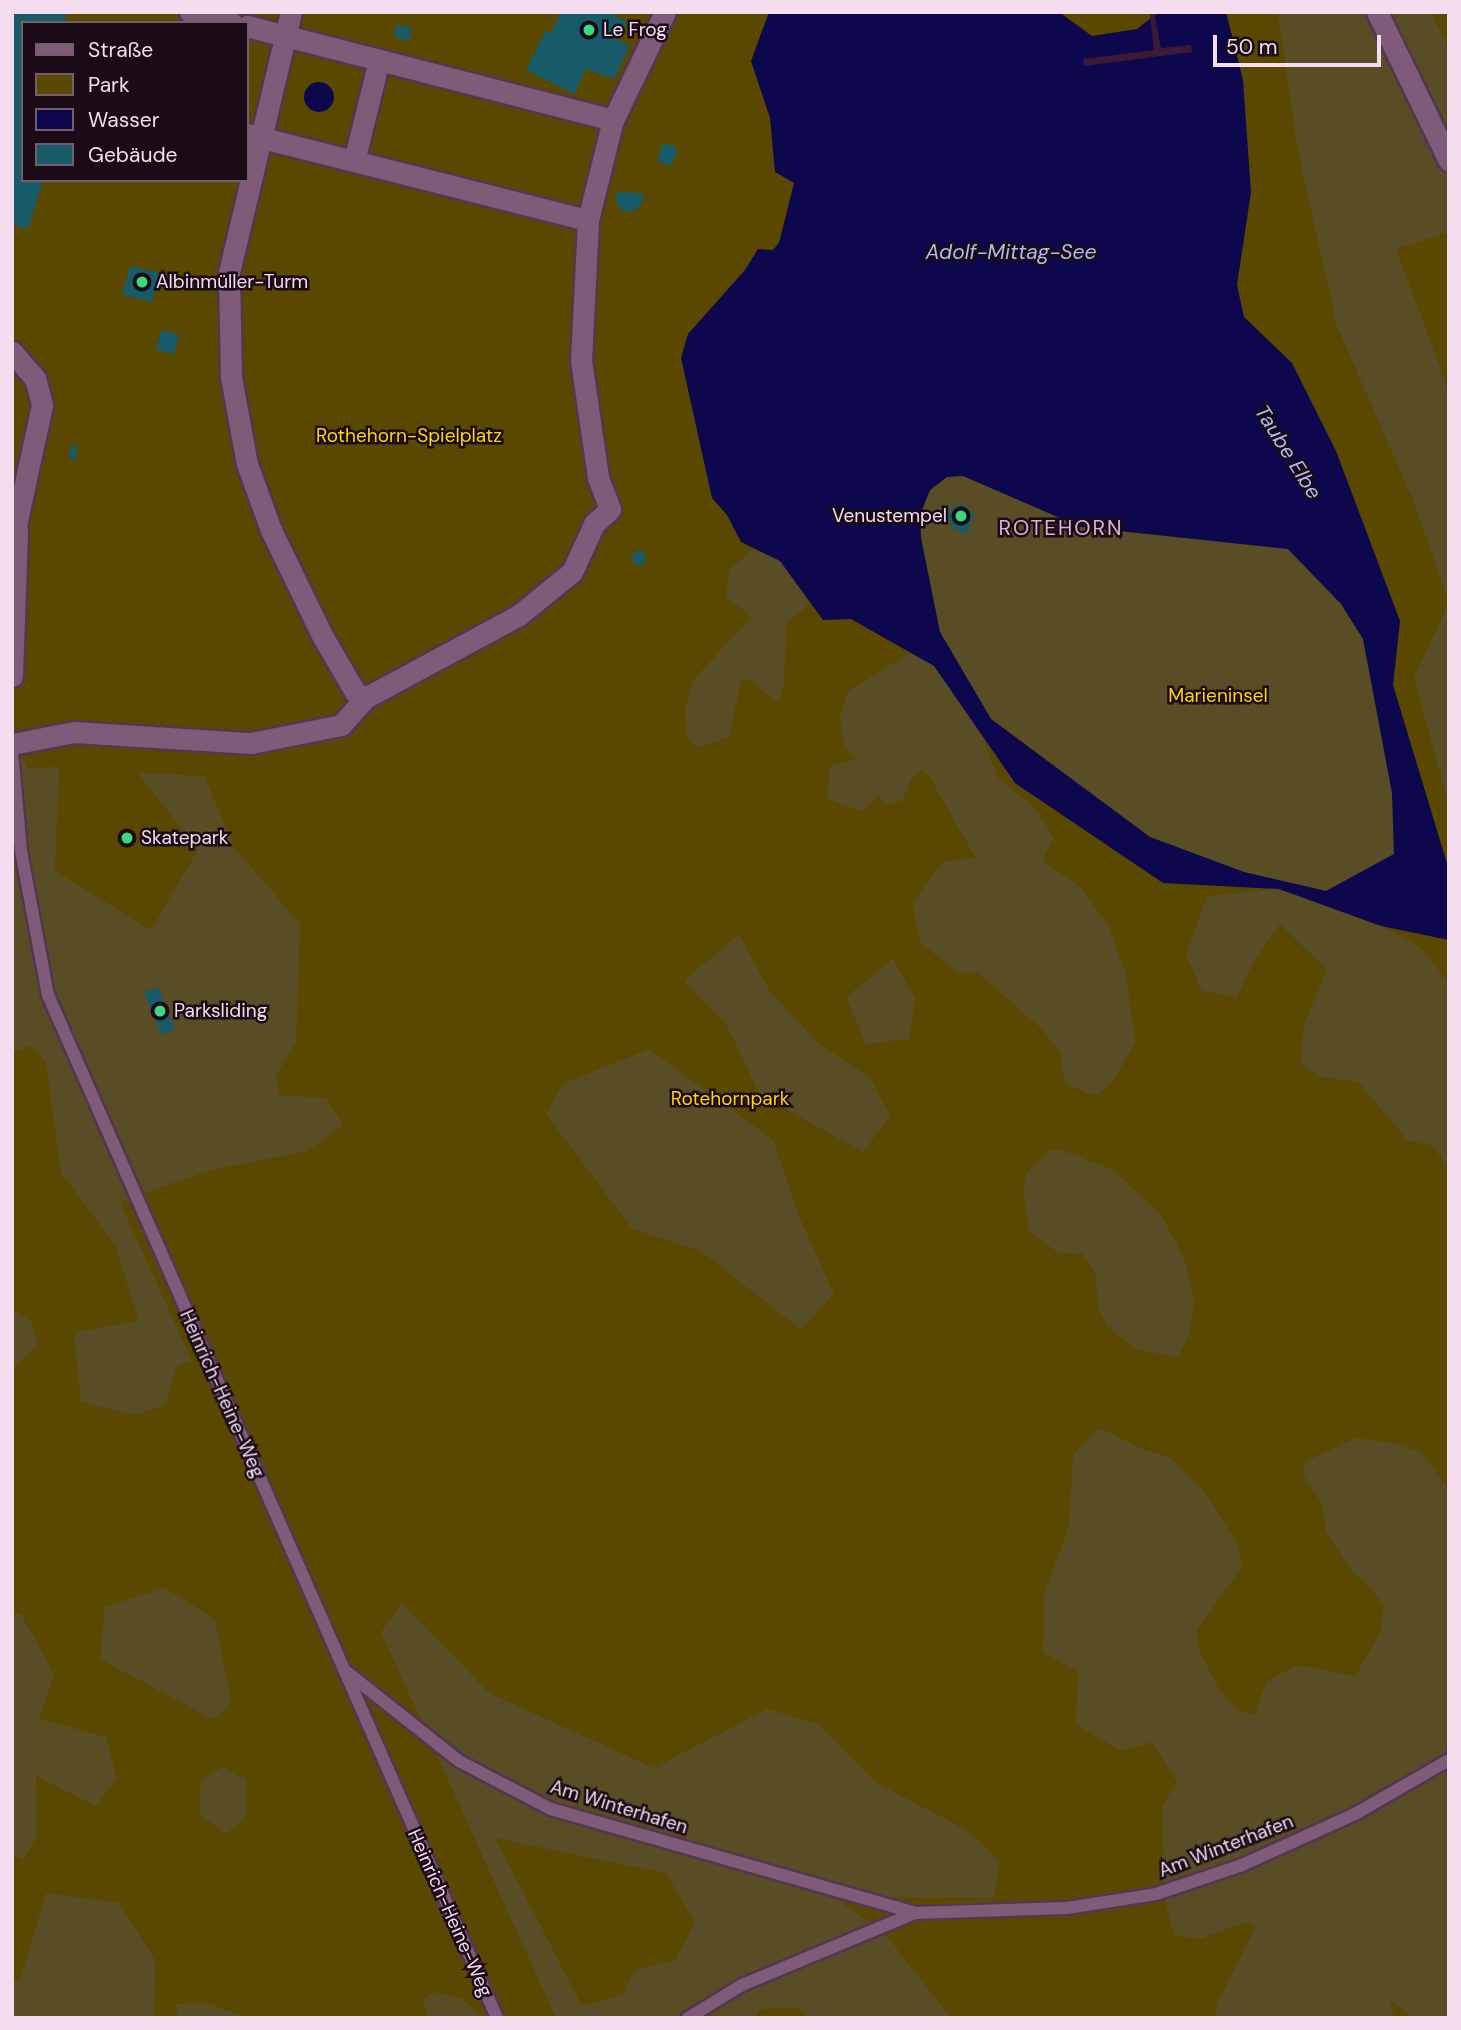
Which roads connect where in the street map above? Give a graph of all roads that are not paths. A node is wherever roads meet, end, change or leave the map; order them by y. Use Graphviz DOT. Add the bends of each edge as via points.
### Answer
graph roads {
  1 [pos="190,12"];
  2 [pos="291,12"];
  3 [pos="665,12"];
  4 [pos="1377,12"];
  5 [pos="224,21"];
  6 [pos="248,26"];
  7 [pos="284,36"];
  8 [pos="379,60"];
  9 [pos="613,120"];
  10 [pos="253,135"];
  11 [pos="354,161"];
  12 [pos="1449,161"];
  13 [pos="248,166"];
  14 [pos="246,182"];
  15 [pos="588,220"];
  16 [pos="12,352"];
  17 [pos="15,538"];
  18 [pos="12,676"];
  19 [pos="365,698"];
  20 [pos="12,744"];
  21 [pos="12,752"];
  22 [pos="345,1671"];
  23 [pos="1449,1760"];
  24 [pos="915,1913"];
  25 [pos="497,2018"];
  26 [pos="688,2018"];
  1 -- 5 [label="street"];
  2 -- 7 [label="street"];
  3 -- 9 [label="street"];
  4 -- 12 [label="street"];
  6 -- 7 [label="street"];
  7 -- 8 [label="street"];
  7 -- 10 [label="street"];
  8 -- 9 [label="street"];
  8 -- 11 [label="street"];
  9 -- 15 [label="street"];
  10 -- 11 [label="street"];
  10 -- 13 [label="street"];
  11 -- 15 [label="street"];
  14 -- 19 [label="street" via="226,305 238,428 258,499 284,560 355,692"];
  15 -- 19 [label="street" via="581,360 598,477 610,509 594,524 572,572 537,603"];
  16 -- 17 [label="street" via="35,378 42,405"];
  17 -- 18 [label="street"];
  19 -- 20 [label="street" via="341,725 251,743 74,732"];
  21 -- 22 [label="lane, Heinrich-Heine-Weg" via="21,851 48,995"];
  22 -- 24 [label="lane, Am Winterhafen" via="459,1761 551,1809"];
  22 -- 25 [label="lane, Heinrich-Heine-Weg"];
  23 -- 24 [label="lane, Am Winterhafen" via="1330,1825 1242,1865 1156,1894 1067,1908"];
  24 -- 26 [label="lane, Am Winterhafen" via="742,1984"];
}
